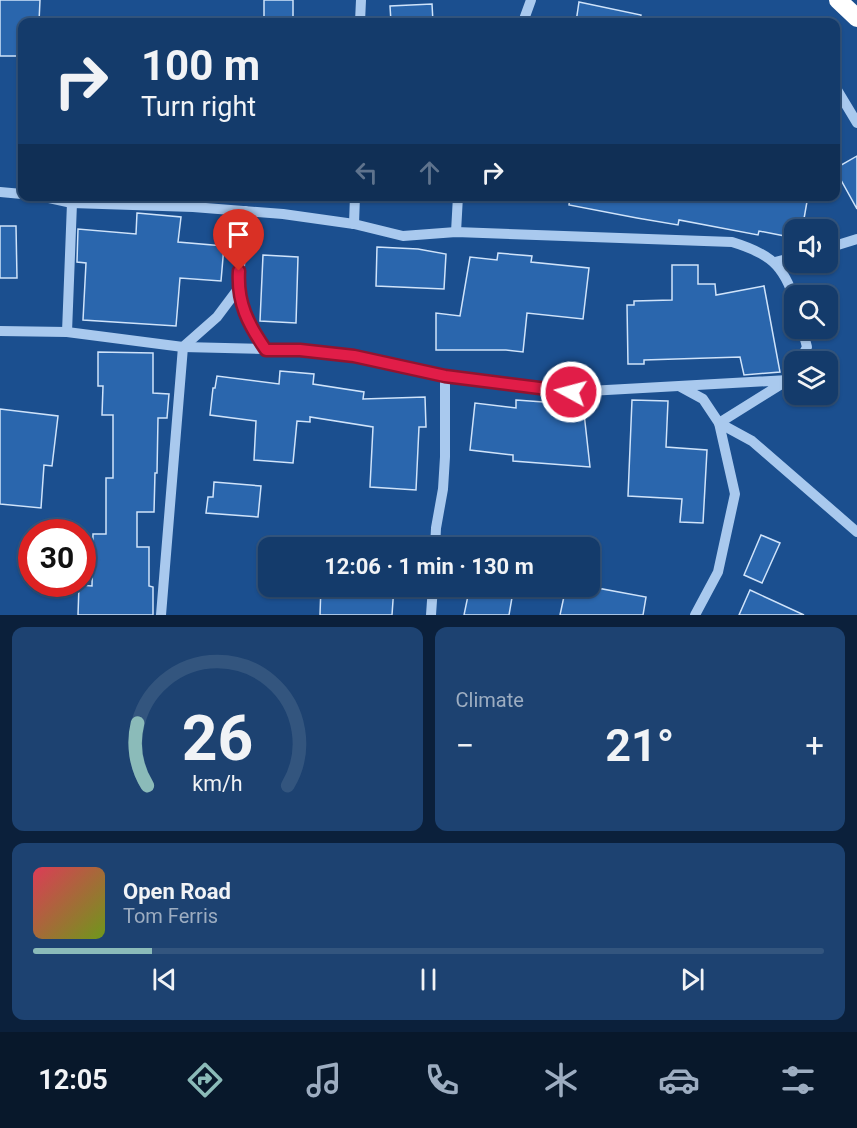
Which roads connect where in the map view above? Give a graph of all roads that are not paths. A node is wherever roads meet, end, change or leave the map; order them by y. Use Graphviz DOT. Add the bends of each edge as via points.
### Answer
graph roads {
  1 [pos="361,0"];
  2 [pos="531,0"];
  3 [pos="838,0"];
  4 [pos="360,18"];
  5 [pos="524,18"];
  6 [pos="857,18"];
  7 [pos="840,95"];
  8 [pos="857,123"];
  9 [pos="0,192"];
  10 [pos="18,194"];
  11 [pos="63,201"];
  12 [pos="355,201"];
  13 [pos="458,201"];
  14 [pos="72,203"];
  15 [pos="245,211"];
  16 [pos="354,224"];
  17 [pos="456,232"];
  18 [pos="857,238"];
  19 [pos="838,245"];
  20 [pos="784,260"];
  21 [pos="775,262"];
  22 [pos="789,285"];
  23 [pos="238,289"];
  24 [pos="0,331"];
  25 [pos="67,332"];
  26 [pos="183,347"];
  27 [pos="266,350"];
  28 [pos="445,376"];
  29 [pos="784,380"];
  30 [pos="784,382"];
  31 [pos="679,386"];
  32 [pos="719,423"];
  33 [pos="857,532"];
  34 [pos="436,537"];
  35 [pos="432,597"];
  36 [pos="161,615"];
  37 [pos="431,615"];
  38 [pos="696,615"];
  1 -- 4 [label="street"];
  2 -- 5 [label="street"];
  3 -- 6 [label="highway"];
  7 -- 8 [label="street"];
  9 -- 10 [label="street"];
  11 -- 14 [label="street"];
  12 -- 16 [label="street"];
  13 -- 17 [label="street"];
  14 -- 15 [label="street"];
  14 -- 25 [label="street"];
  15 -- 16 [label="street"];
  15 -- 23 [label="street"];
  16 -- 17 [label="street" via="403,236"];
  17 -- 21 [label="street" via="732,242 755,249"];
  18 -- 19 [label="street"];
  20 -- 21 [label="street"];
  21 -- 22 [label="street"];
  23 -- 26 [label="street" via="217,317"];
  23 -- 27 [label="street" via="250,327"];
  24 -- 25 [label="street"];
  25 -- 26 [label="street"];
  26 -- 27 [label="street"];
  26 -- 36 [label="street"];
  27 -- 28 [label="street" via="354,356"];
  28 -- 31 [label="street" via="571,392"];
  28 -- 34 [label="street" via="445,468"];
  29 -- 31 [label="street"];
  30 -- 32 [label="street"];
  31 -- 32 [label="street" via="703,399"];
  32 -- 33 [label="street" via="752,441"];
  32 -- 38 [label="street" via="735,494 718,572"];
  35 -- 37 [label="street"];
}
